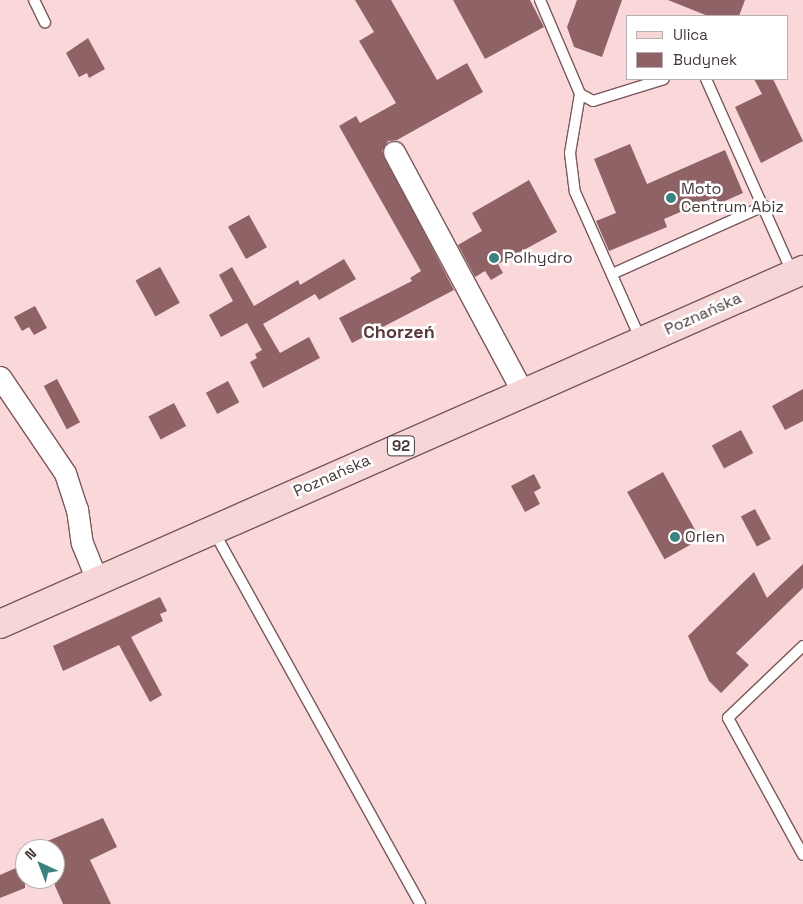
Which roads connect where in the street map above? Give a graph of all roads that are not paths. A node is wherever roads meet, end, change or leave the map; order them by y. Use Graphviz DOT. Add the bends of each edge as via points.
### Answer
graph roads {
  1 [pos="34,0"];
  2 [pos="540,0"];
  3 [pos="45,23"];
  4 [pos="661,80"];
  5 [pos="706,80"];
  6 [pos="580,94"];
  7 [pos="394,152"];
  8 [pos="764,206"];
  9 [pos="798,272"];
  10 [pos="612,274"];
  11 [pos="641,341"];
  12 [pos="0,377"];
  13 [pos="523,393"];
  14 [pos="213,529"];
  15 [pos="97,580"];
  16 [pos="0,624"];
  17 [pos="803,646"];
  18 [pos="803,855"];
  19 [pos="420,904"];
  1 -- 3 [label="lane"];
  2 -- 6 [label="lane"];
  4 -- 6 [label="lane" via="593,101"];
  5 -- 8 [label="lane"];
  6 -- 10 [label="lane" via="570,153 575,192"];
  7 -- 13 [label="street"];
  8 -- 9 [label="lane"];
  8 -- 10 [label="lane"];
  9 -- 11 [label="main road, Poznańska / 92"];
  10 -- 11 [label="lane"];
  11 -- 13 [label="main road, Poznańska / 92"];
  12 -- 15 [label="street" via="65,473 77,509 82,543"];
  13 -- 14 [label="main road, Poznańska / 92"];
  14 -- 15 [label="main road, Poznańska / 92"];
  14 -- 19 [label="lane"];
  15 -- 16 [label="main road, Poznańska / 92"];
  17 -- 18 [label="lane" via="728,718"];
}
